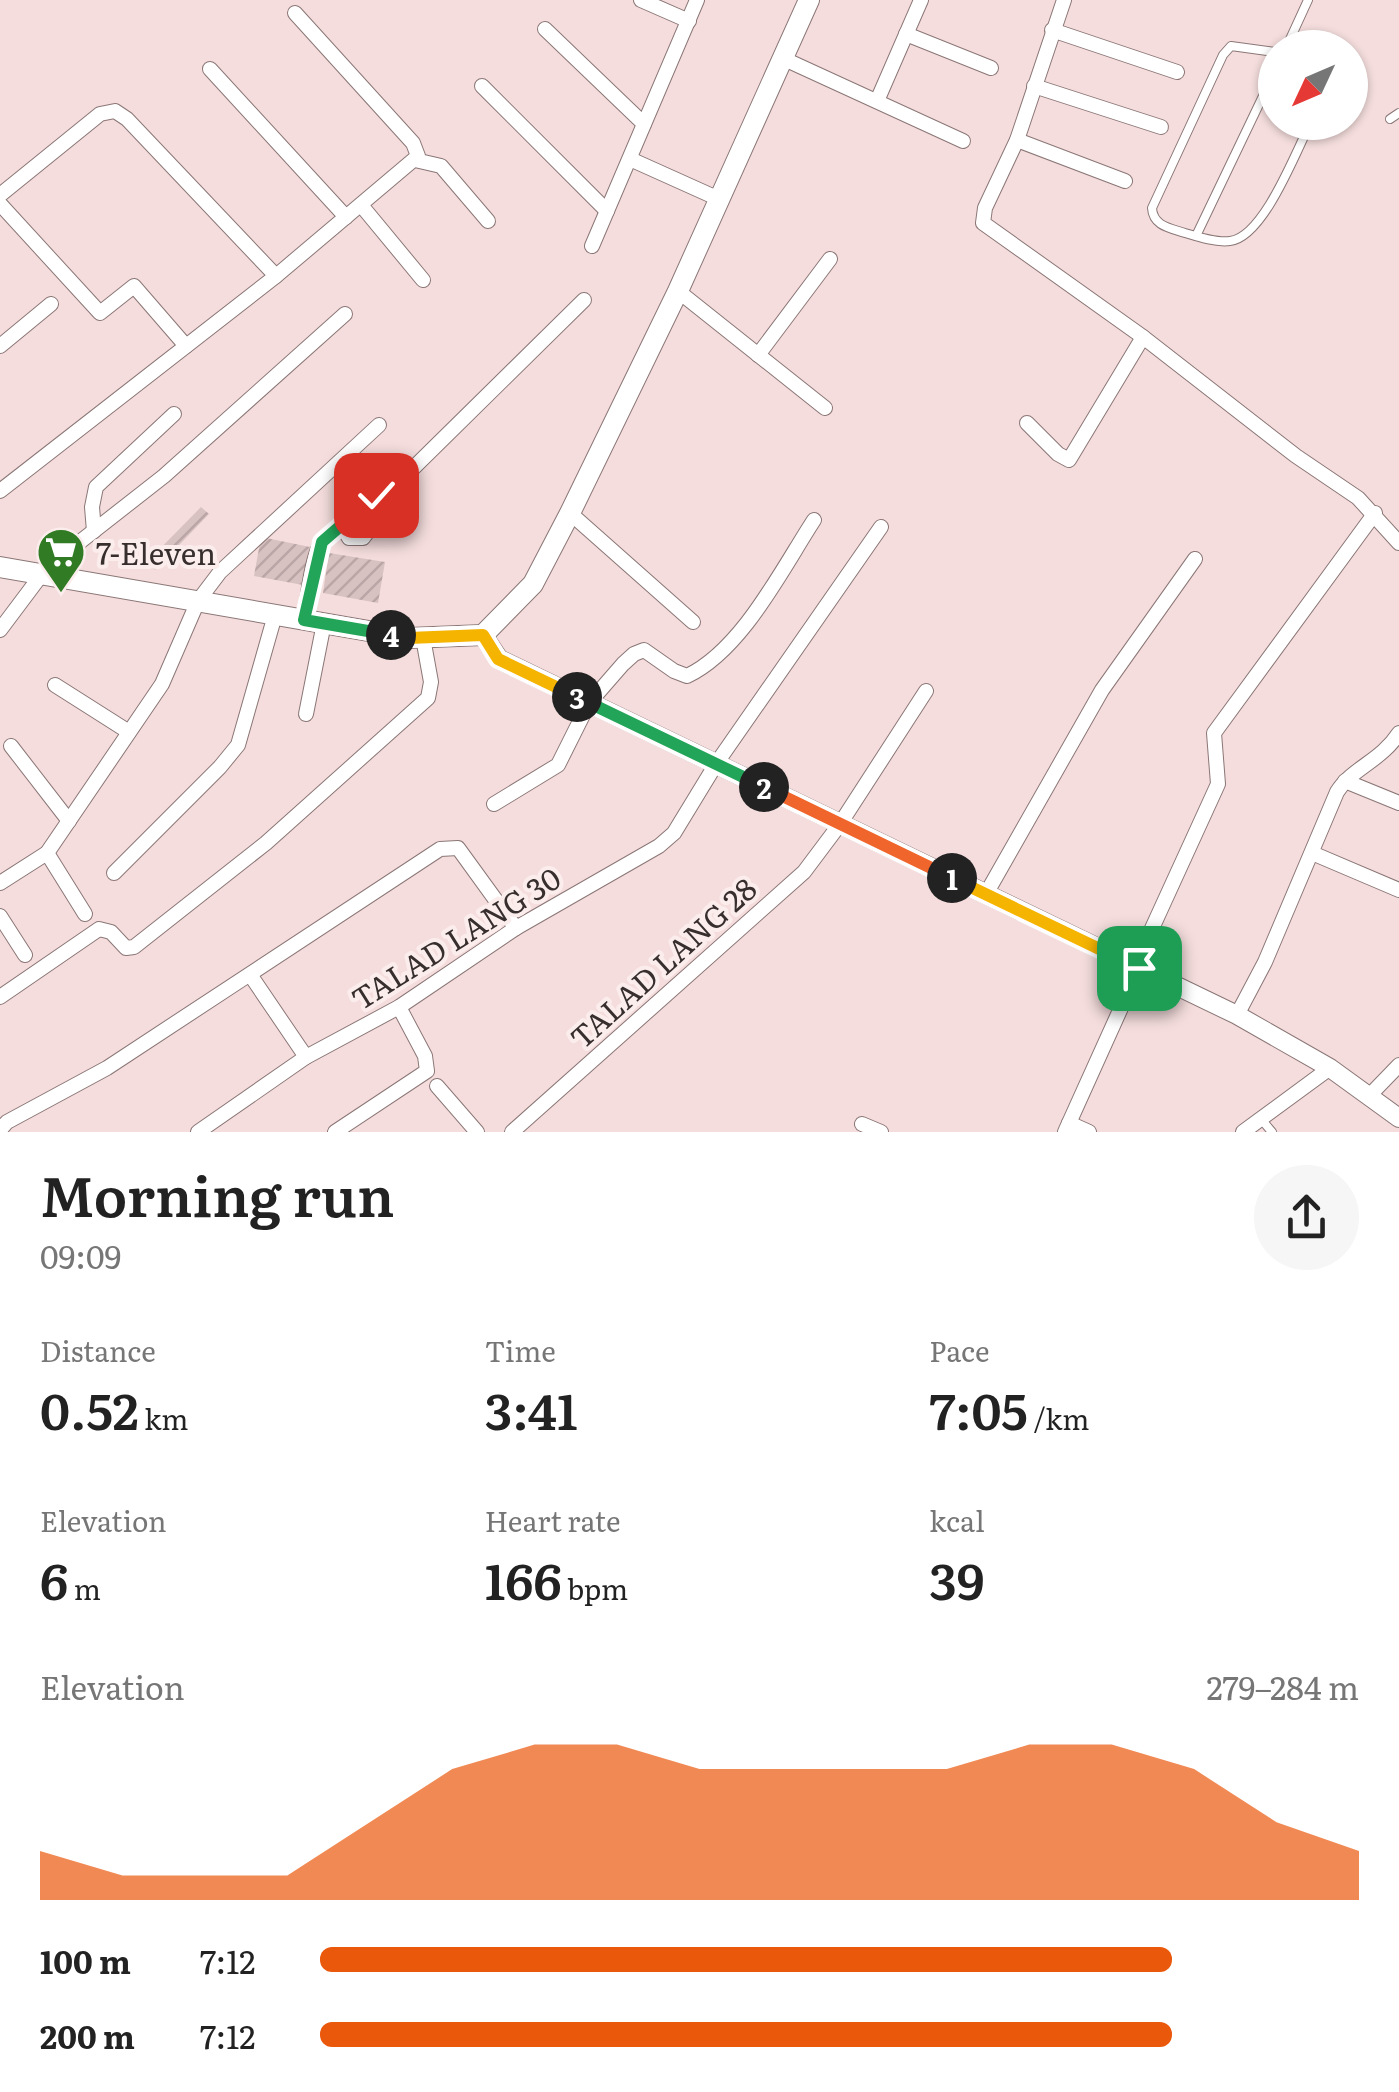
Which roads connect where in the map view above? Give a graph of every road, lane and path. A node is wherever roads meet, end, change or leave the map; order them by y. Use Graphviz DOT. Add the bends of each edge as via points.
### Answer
graph roads {
  1 [pos="640,0"];
  2 [pos="697,0"];
  3 [pos="921,0"];
  4 [pos="1064,0"];
  5 [pos="1308,0"];
  6 [pos="804,2"];
  7 [pos="296,13"];
  8 [pos="688,20"];
  9 [pos="545,29"];
  10 [pos="1052,30"];
  11 [pos="1294,30"];
  12 [pos="906,34"];
  13 [pos="1258,50"];
  14 [pos="782,58"];
  15 [pos="991,68"];
  16 [pos="210,69"];
  17 [pos="1177,72"];
  18 [pos="482,86"];
  19 [pos="1034,86"];
  20 [pos="877,101"];
  21 [pos="1258,107"];
  22 [pos="1399,113"];
  23 [pos="1390,119"];
  24 [pos="644,124"];
  25 [pos="1160,127"];
  26 [pos="963,140"];
  27 [pos="1017,140"];
  28 [pos="1301,140"];
  29 [pos="630,158"];
  30 [pos="415,160"];
  31 [pos="1125,181"];
  32 [pos="0,195"];
  33 [pos="720,199"];
  34 [pos="0,204"];
  35 [pos="361,205"];
  36 [pos="607,211"];
  37 [pos="346,217"];
  38 [pos="488,222"];
  39 [pos="1196,236"];
  40 [pos="592,246"];
  41 [pos="830,259"];
  42 [pos="276,276"];
  43 [pos="423,280"];
  44 [pos="678,291"];
  45 [pos="584,300"];
  46 [pos="51,304"];
  47 [pos="345,314"];
  48 [pos="1143,338"];
  49 [pos="0,346"];
  50 [pos="186,346"];
  51 [pos="758,355"];
  52 [pos="825,408"];
  53 [pos="174,414"];
  54 [pos="1027,423"];
  55 [pos="379,425"];
  56 [pos="392,489"];
  57 [pos="0,491"];
  58 [pos="570,513"];
  59 [pos="1375,513"];
  60 [pos="814,520"];
  61 [pos="342,526"];
  62 [pos="881,527"];
  63 [pos="94,531"];
  64 [pos="1399,542"];
  65 [pos="1194,559"];
  66 [pos="0,566"];
  67 [pos="51,576"];
  68 [pos="198,601"];
  69 [pos="276,615"];
  70 [pos="314,622"];
  71 [pos="693,622"];
  72 [pos="0,630"];
  73 [pos="483,635"];
  74 [pos="423,638"];
  75 [pos="56,685"];
  76 [pos="926,690"];
  77 [pos="589,703"];
  78 [pos="306,714"];
  79 [pos="129,732"];
  80 [pos="1399,733"];
  81 [pos="11,746"];
  82 [pos="716,764"];
  83 [pos="1344,781"];
  84 [pos="1399,803"];
  85 [pos="494,804"];
  86 [pos="69,821"];
  87 [pos="840,824"];
  88 [pos="47,853"];
  89 [pos="1312,854"];
  90 [pos="114,874"];
  91 [pos="3,876"];
  92 [pos="1399,890"];
  93 [pos="986,894"];
  94 [pos="85,914"];
  95 [pos="0,916"];
  96 [pos="516,928"];
  97 [pos="25,955"];
  98 [pos="1139,968"];
  99 [pos="251,976"];
  100 [pos="0,997"];
  101 [pos="398,1007"];
  102 [pos="1236,1015"];
  103 [pos="306,1058"];
  104 [pos="1399,1065"];
  105 [pos="1330,1068"];
  106 [pos="437,1086"];
  107 [pos="1370,1095"];
  108 [pos="1261,1118"];
  109 [pos="1399,1118"];
  110 [pos="862,1124"];
  111 [pos="1067,1127"];
  112 [pos="0,1130"];
  113 [pos="206,1130"];
  114 [pos="335,1132"];
  115 [pos="477,1132"];
  116 [pos="512,1132"];
  117 [pos="881,1132"];
  118 [pos="1089,1132"];
  119 [pos="1243,1132"];
  120 [pos="1272,1132"];
  1 -- 8 [label="street"];
  2 -- 8 [label="street"];
  3 -- 12 [label="street"];
  4 -- 10 [label="street"];
  5 -- 11 [label="lane"];
  6 -- 14 [label="main road"];
  7 -- 30 [label="street" via="413,143"];
  8 -- 24 [label="street"];
  9 -- 24 [label="street"];
  10 -- 17 [label="street"];
  10 -- 19 [label="street"];
  12 -- 15 [label="street"];
  12 -- 20 [label="street"];
  13 -- 39 [label="lane" via="1232,46 1223,55 1152,208 1159,224"];
  14 -- 20 [label="street"];
  14 -- 33 [label="main road"];
  16 -- 37 [label="street"];
  18 -- 36 [label="street"];
  19 -- 25 [label="street"];
  19 -- 27 [label="street"];
  20 -- 26 [label="street"];
  21 -- 39 [label="lane"];
  22 -- 23 [label="lane"];
  24 -- 29 [label="street"];
  27 -- 31 [label="street"];
  27 -- 48 [label="street" via="983,223"];
  28 -- 39 [label="lane" via="1254,229 1228,242"];
  29 -- 33 [label="street"];
  29 -- 36 [label="street"];
  30 -- 35 [label="street"];
  30 -- 38 [label="street" via="441,166"];
  32 -- 42 [label="street" via="100,114 115,111"];
  33 -- 44 [label="main road"];
  34 -- 50 [label="street" via="100,312 134,286"];
  35 -- 37 [label="street"];
  35 -- 43 [label="street"];
  36 -- 40 [label="street"];
  37 -- 42 [label="street"];
  41 -- 51 [label="street"];
  42 -- 50 [label="street"];
  44 -- 51 [label="street"];
  44 -- 58 [label="main road"];
  45 -- 56 [label="street"];
  46 -- 49 [label="street"];
  47 -- 63 [label="street"];
  48 -- 54 [label="street" via="1070,460"];
  48 -- 59 [label="street"];
  50 -- 57 [label="street"];
  51 -- 52 [label="street"];
  53 -- 63 [label="street" via="96,487"];
  55 -- 68 [label="street" via="232,559"];
  56 -- 61 [label="street" via="365,502"];
  56 -- 61 [label="street" via="363,538 348,538"];
  58 -- 71 [label="street"];
  58 -- 73 [label="main road" via="533,584"];
  59 -- 64 [label="street"];
  59 -- 98 [label="street" via="1214,734 1218,784"];
  60 -- 77 [label="street" via="750,617 706,666 680,675 638,651"];
  61 -- 70 [label="street" via="319,548"];
  62 -- 82 [label="street, TALAD LANG 30"];
  63 -- 67 [label="street"];
  65 -- 93 [label="street" via="1102,690"];
  66 -- 67 [label="main road"];
  67 -- 68 [label="main road"];
  67 -- 72 [label="street"];
  68 -- 69 [label="main road"];
  68 -- 79 [label="street" via="165,678"];
  69 -- 70 [label="main road"];
  69 -- 90 [label="street" via="238,744"];
  70 -- 74 [label="main road"];
  70 -- 78 [label="street"];
  73 -- 74 [label="main road"];
  73 -- 77 [label="street" via="498,659"];
  74 -- 100 [label="street" via="428,698 295,818 134,946 96,930"];
  75 -- 79 [label="street"];
  76 -- 87 [label="street, TALAD LANG 28"];
  77 -- 82 [label="street"];
  77 -- 85 [label="street" via="558,765"];
  79 -- 86 [label="street"];
  80 -- 83 [label="street" via="1382,755"];
  81 -- 86 [label="street"];
  82 -- 87 [label="street"];
  82 -- 96 [label="street, TALAD LANG 30" via="659,846"];
  83 -- 84 [label="street"];
  83 -- 89 [label="street"];
  86 -- 88 [label="street"];
  87 -- 93 [label="street"];
  87 -- 116 [label="street, TALAD LANG 28" via="804,872"];
  88 -- 91 [label="street"];
  88 -- 94 [label="street"];
  89 -- 92 [label="street"];
  89 -- 102 [label="street"];
  93 -- 98 [label="street"];
  95 -- 97 [label="street"];
  96 -- 99 [label="street" via="458,848 440,848"];
  96 -- 101 [label="street, TALAD LANG 30"];
  98 -- 102 [label="street"];
  98 -- 111 [label="street"];
  99 -- 103 [label="street"];
  99 -- 112 [label="street"];
  101 -- 103 [label="street, TALAD LANG 30"];
  101 -- 114 [label="street" via="425,1056 426,1071"];
  102 -- 105 [label="street"];
  103 -- 113 [label="street, TALAD LANG 30"];
  104 -- 107 [label="street"];
  105 -- 107 [label="street"];
  105 -- 108 [label="street"];
  106 -- 115 [label="street"];
  107 -- 109 [label="street"];
  108 -- 119 [label="street"];
  108 -- 120 [label="lane"];
  110 -- 117 [label="street"];
  111 -- 118 [label="street"];
}
